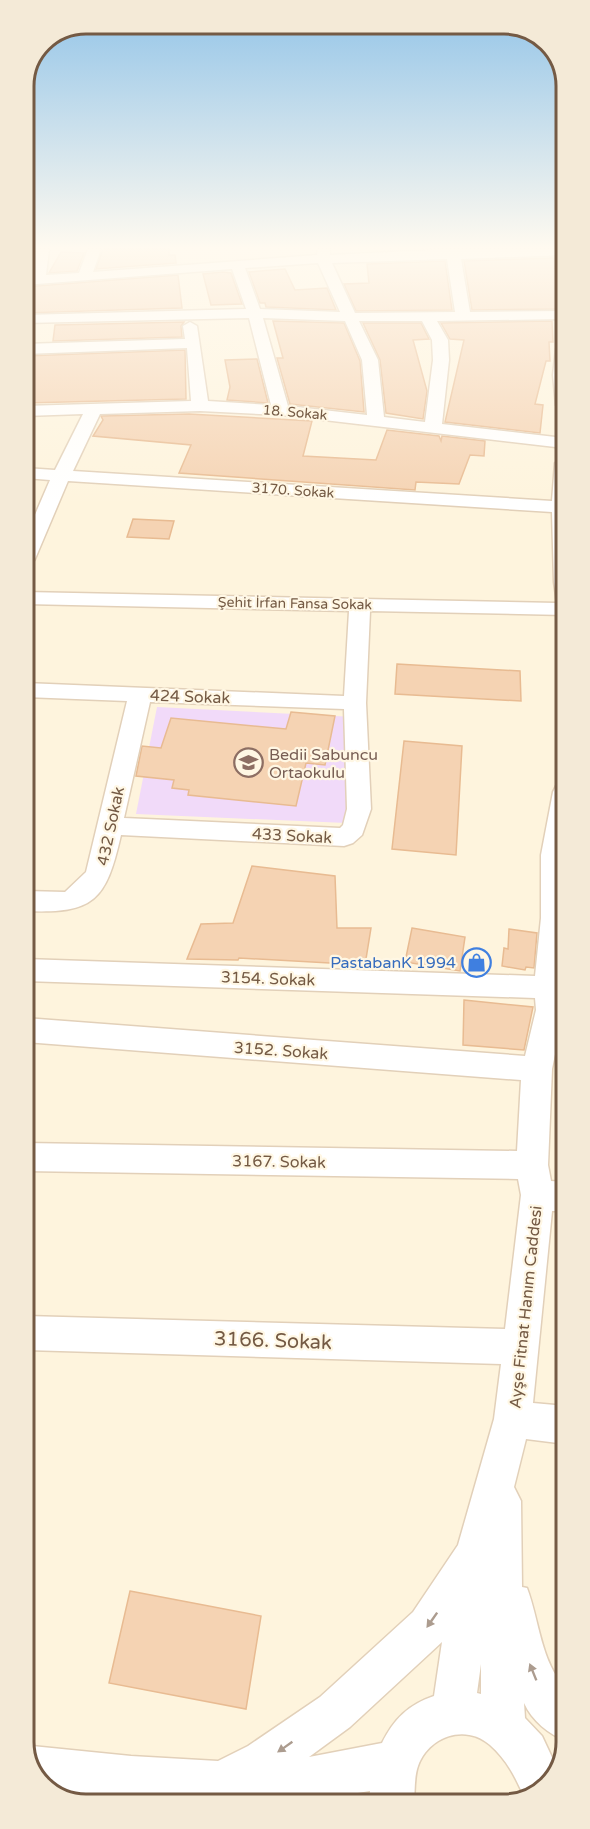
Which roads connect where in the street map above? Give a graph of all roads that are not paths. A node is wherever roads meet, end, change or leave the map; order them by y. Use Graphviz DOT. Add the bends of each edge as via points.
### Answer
graph roads {
  1 [pos="192,334"];
  2 [pos="261,334"];
  3 [pos="359,334"];
  4 [pos="437,334"];
  5 [pos="194,343"];
  6 [pos="34,350"];
  7 [pos="200,406"];
  8 [pos="94,409"];
  9 [pos="281,410"];
  10 [pos="34,411"];
  11 [pos="376,420"];
  12 [pos="433,427"];
  13 [pos="556,442"];
  14 [pos="34,474"];
  15 [pos="61,476"];
  16 [pos="556,507"];
  17 [pos="34,538"];
  18 [pos="34,597"];
  19 [pos="360,605"];
  20 [pos="556,609"];
  21 [pos="34,690"];
  22 [pos="140,694"];
  23 [pos="355,703"];
  24 [pos="108,826"];
  25 [pos="34,901"];
  26 [pos="556,906"];
  27 [pos="34,971"];
  28 [pos="554,1002"];
  29 [pos="34,1031"];
  30 [pos="537,1069"];
  31 [pos="34,1158"];
  32 [pos="545,1186"];
  33 [pos="34,1333"];
  34 [pos="521,1347"];
  35 [pos="513,1419"];
  36 [pos="556,1424"];
  37 [pos="489,1557"];
  38 [pos="556,1709"];
  39 [pos="453,1711"];
  40 [pos="503,1725"];
  41 [pos="45,1774"];
  42 [pos="545,1775"];
  43 [pos="393,1783"];
  44 [pos="219,1793"];
  1 -- 5 [label="street"];
  2 -- 9 [label="street"];
  3 -- 11 [label="street" via="370,360"];
  4 -- 12 [label="street" via="441,350"];
  5 -- 6 [label="street"];
  5 -- 7 [label="street"];
  7 -- 8 [label="street, 18. Sokak"];
  7 -- 9 [label="street, 18. Sokak"];
  8 -- 10 [label="street, 18. Sokak"];
  8 -- 15 [label="street"];
  9 -- 11 [label="street, 18. Sokak"];
  11 -- 12 [label="street, 18. Sokak"];
  12 -- 13 [label="street, 18. Sokak"];
  14 -- 15 [label="street, 3170. Sokak"];
  15 -- 16 [label="street, 3170. Sokak"];
  15 -- 17 [label="street"];
  18 -- 19 [label="street, Şehit İrfan Fansa Sokak"];
  19 -- 20 [label="street, Şehit İrfan Fansa Sokak"];
  19 -- 23 [label="street, 433 Sokak"];
  21 -- 22 [label="street, 424 Sokak"];
  22 -- 23 [label="street, 424 Sokak"];
  22 -- 24 [label="street, 432 Sokak"];
  23 -- 24 [label="street, 433 Sokak" via="359,809 357,826 344,837"];
  24 -- 25 [label="street, 432 Sokak" via="99,874 87,893 68,902"];
  26 -- 28 [label="street, Ayşe Fitnat Hanım Caddesi"];
  27 -- 28 [label="street, 3154. Sokak"];
  28 -- 30 [label="street, Ayşe Fitnat Hanım Caddesi"];
  29 -- 30 [label="street, 3152. Sokak"];
  30 -- 32 [label="street, Ayşe Fitnat Hanım Caddesi"];
  31 -- 32 [label="street, 3167. Sokak"];
  32 -- 34 [label="street, Ayşe Fitnat Hanım Caddesi"];
  33 -- 34 [label="street, 3166. Sokak"];
  34 -- 35 [label="street, Ayşe Fitnat Hanım Caddesi"];
  35 -- 36 [label="street"];
  35 -- 37 [label="street, Ayşe Fitnat Hanım Caddesi" via="502,1464"];
  38 -- 37 [label="street, one-way" via="543,1696"];
  37 -- 39 [label="street, Ayşe Fitnat Hanım Caddesi"];
  37 -- 40 [label="street, Ayşe Fitnat Hanım Caddesi"];
  37 -- 44 [label="street, one-way" via="428,1627 335,1712"];
  39 -- 40 [label="street" via="470,1711"];
  39 -- 43 [label="street" via="429,1719 409,1737"];
  40 -- 42 [label="street"];
  41 -- 44 [label="street"];
  43 -- 44 [label="street" via="345,1774"];
}
